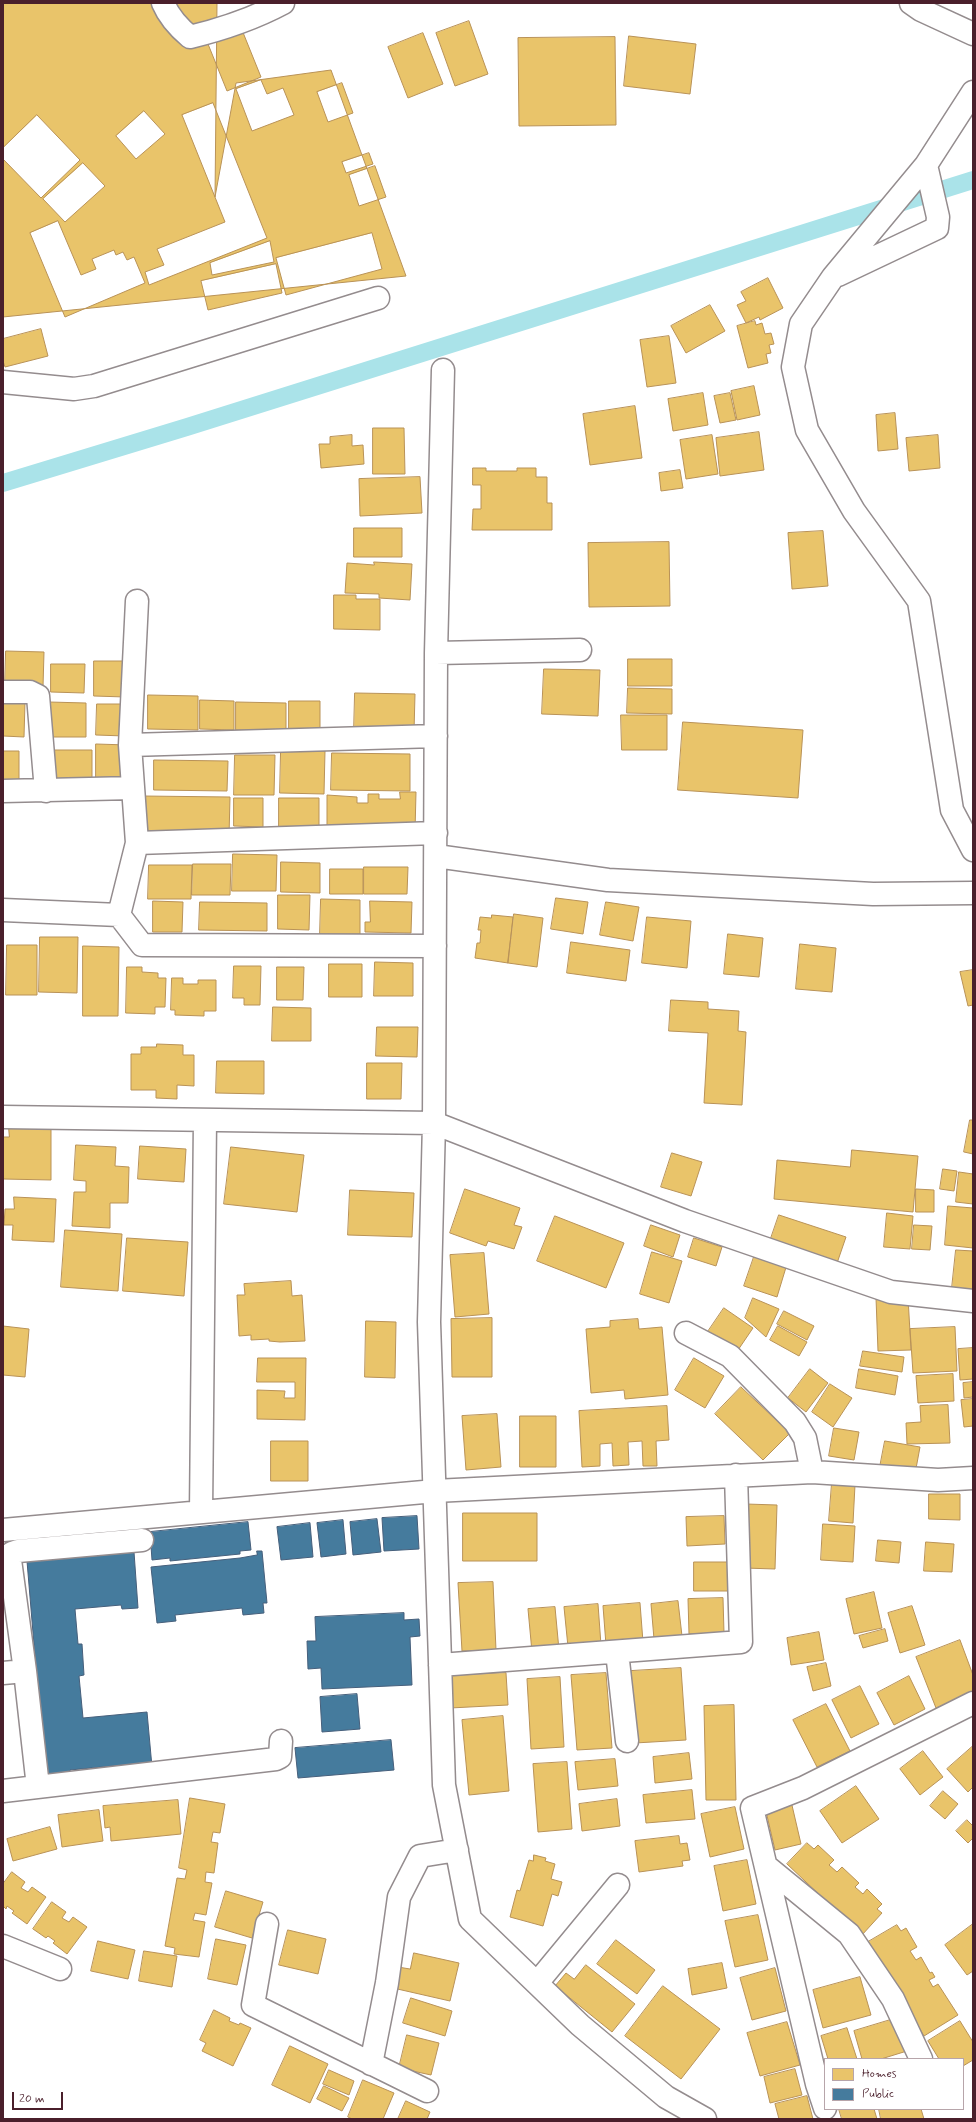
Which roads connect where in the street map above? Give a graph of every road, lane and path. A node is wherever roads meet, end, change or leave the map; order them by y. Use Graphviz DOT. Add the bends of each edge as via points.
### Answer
graph roads {
  1 [pos="163,3"];
  2 [pos="283,3"];
  3 [pos="911,3"];
  4 [pos="973,34"];
  5 [pos="973,92"];
  6 [pos="925,165"];
  7 [pos="833,277"];
  8 [pos="378,298"];
  9 [pos="443,370"];
  10 [pos="3,382"];
  11 [pos="137,601"];
  12 [pos="580,650"];
  13 [pos="436,653"];
  14 [pos="3,692"];
  15 [pos="436,736"];
  16 [pos="130,745"];
  17 [pos="133,788"];
  18 [pos="46,790"];
  19 [pos="3,791"];
  20 [pos="436,833"];
  21 [pos="137,843"];
  22 [pos="973,850"];
  23 [pos="436,856"];
  24 [pos="973,893"];
  25 [pos="3,910"];
  26 [pos="119,915"];
  27 [pos="435,946"];
  28 [pos="3,1117"];
  29 [pos="205,1120"];
  30 [pos="434,1123"];
  31 [pos="973,1301"];
  32 [pos="686,1333"];
  33 [pos="812,1472"];
  34 [pos="736,1475"];
  35 [pos="973,1478"];
  36 [pos="435,1491"];
  37 [pos="201,1512"];
  38 [pos="3,1530"];
  39 [pos="142,1540"];
  40 [pos="617,1652"];
  41 [pos="440,1665"];
  42 [pos="25,1671"];
  43 [pos="3,1673"];
  44 [pos="973,1703"];
  45 [pos="281,1741"];
  46 [pos="626,1741"];
  47 [pos="38,1787"];
  48 [pos="3,1791"];
  49 [pos="457,1850"];
  50 [pos="766,1866"];
  51 [pos="618,1885"];
  52 [pos="267,1924"];
  53 [pos="3,1946"];
  54 [pos="60,1969"];
  55 [pos="537,1983"];
  56 [pos="921,2058"];
  57 [pos="371,2064"];
  58 [pos="821,2083"];
  59 [pos="427,2091"];
  60 [pos="824,2102"];
  61 [pos="705,2119"];
  1 -- 2 [label="street" via="168,15 190,37 255,18"];
  3 -- 4 [label="street"];
  5 -- 6 [label="street"];
  6 -- 7 [label="street"];
  6 -- 7 [label="street" via="938,217 938,228"];
  7 -- 22 [label="street" via="801,324 793,367 807,430 854,511 919,601 952,810"];
  8 -- 10 [label="street" via="94,386 74,389"];
  9 -- 13 [label="street"];
  11 -- 16 [label="street"];
  12 -- 13 [label="street"];
  13 -- 15 [label="street"];
  14 -- 18 [label="street" via="30,692 38,696"];
  15 -- 16 [label="street"];
  15 -- 20 [label="street"];
  16 -- 17 [label="street"];
  17 -- 18 [label="street"];
  17 -- 21 [label="street"];
  18 -- 19 [label="street"];
  20 -- 21 [label="street"];
  20 -- 23 [label="street"];
  21 -- 26 [label="street"];
  23 -- 24 [label="street" via="608,880 873,894"];
  23 -- 27 [label="street"];
  25 -- 26 [label="street"];
  26 -- 27 [label="street" via="142,945"];
  27 -- 30 [label="street"];
  28 -- 29 [label="street"];
  29 -- 30 [label="street"];
  29 -- 37 [label="street"];
  30 -- 31 [label="street" via="685,1221 891,1292"];
  30 -- 36 [label="street" via="429,1322"];
  32 -- 33 [label="street" via="730,1356 795,1422 805,1438"];
  33 -- 34 [label="street"];
  33 -- 35 [label="street" via="938,1480"];
  34 -- 36 [label="street"];
  34 -- 40 [label="street" via="741,1642"];
  36 -- 37 [label="street"];
  36 -- 41 [label="street"];
  37 -- 38 [label="street"];
  39 -- 42 [label="street" via="12,1553 10,1560"];
  40 -- 41 [label="street"];
  40 -- 46 [label="street"];
  41 -- 49 [label="street" via="444,1785"];
  42 -- 43 [label="street"];
  42 -- 47 [label="street"];
  44 -- 50 [label="street" via="803,1788 752,1808"];
  45 -- 47 [label="street" via="280,1757 276,1759"];
  47 -- 48 [label="street"];
  49 -- 55 [label="street" via="470,1919"];
  49 -- 57 [label="street" via="420,1856 400,1897"];
  50 -- 56 [label="street" via="850,1934 893,1999"];
  50 -- 58 [label="street"];
  51 -- 55 [label="street"];
  52 -- 57 [label="street" via="253,2005"];
  53 -- 54 [label="street"];
  55 -- 61 [label="street" via="580,2025 666,2097"];
  57 -- 59 [label="street"];
  58 -- 60 [label="street"];
}
